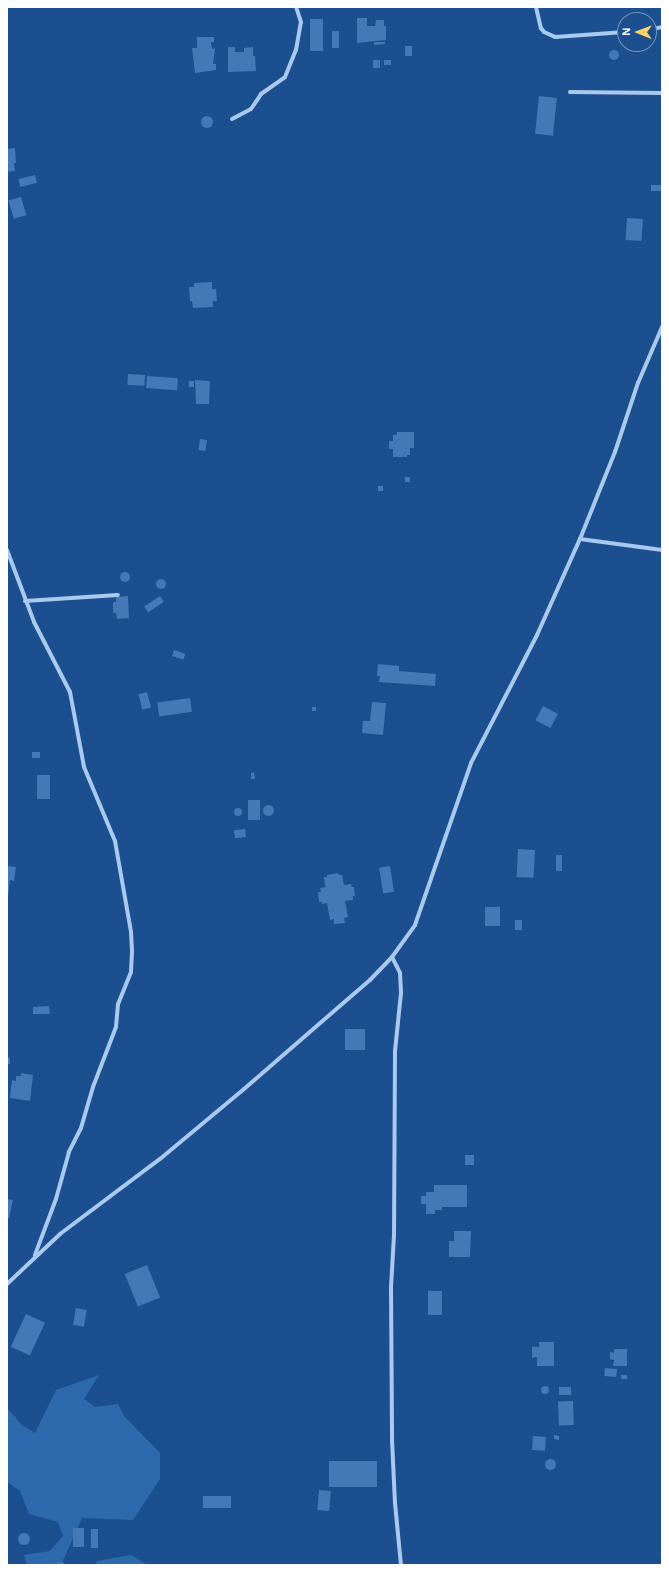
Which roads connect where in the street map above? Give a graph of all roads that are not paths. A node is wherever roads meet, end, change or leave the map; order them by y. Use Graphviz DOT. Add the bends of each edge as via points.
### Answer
graph roads {
  1 [pos="296,7"];
  2 [pos="536,7"];
  3 [pos="617,33"];
  4 [pos="570,92"];
  5 [pos="662,93"];
  6 [pos="232,118"];
  7 [pos="662,328"];
  8 [pos="580,539"];
  9 [pos="7,550"];
  10 [pos="662,550"];
  11 [pos="118,595"];
  12 [pos="25,601"];
  13 [pos="392,957"];
  14 [pos="34,1257"];
  15 [pos="8,1281"];
  16 [pos="402,1565"];
  1 -- 6 [label="street" via="301,22 296,50 286,77 261,94 251,109"];
  2 -- 3 [label="street" via="541,28 555,37"];
  4 -- 5 [label="street"];
  7 -- 8 [label="street" via="638,382 615,452"];
  8 -- 10 [label="street"];
  8 -- 13 [label="street" via="537,635 471,763 415,925"];
  9 -- 12 [label="street"];
  11 -- 12 [label="street"];
  12 -- 14 [label="street" via="70,692 84,767 115,841 132,952 131,972 118,1004 116,1027 93,1087 81,1128 69,1152 56,1199"];
  13 -- 14 [label="street" via="370,980 238,1094 160,1159 60,1234"];
  13 -- 16 [label="street" via="400,973 401,993 395,1051 394,1235 391,1287 392,1440 395,1504"];
  14 -- 15 [label="street"];
}
